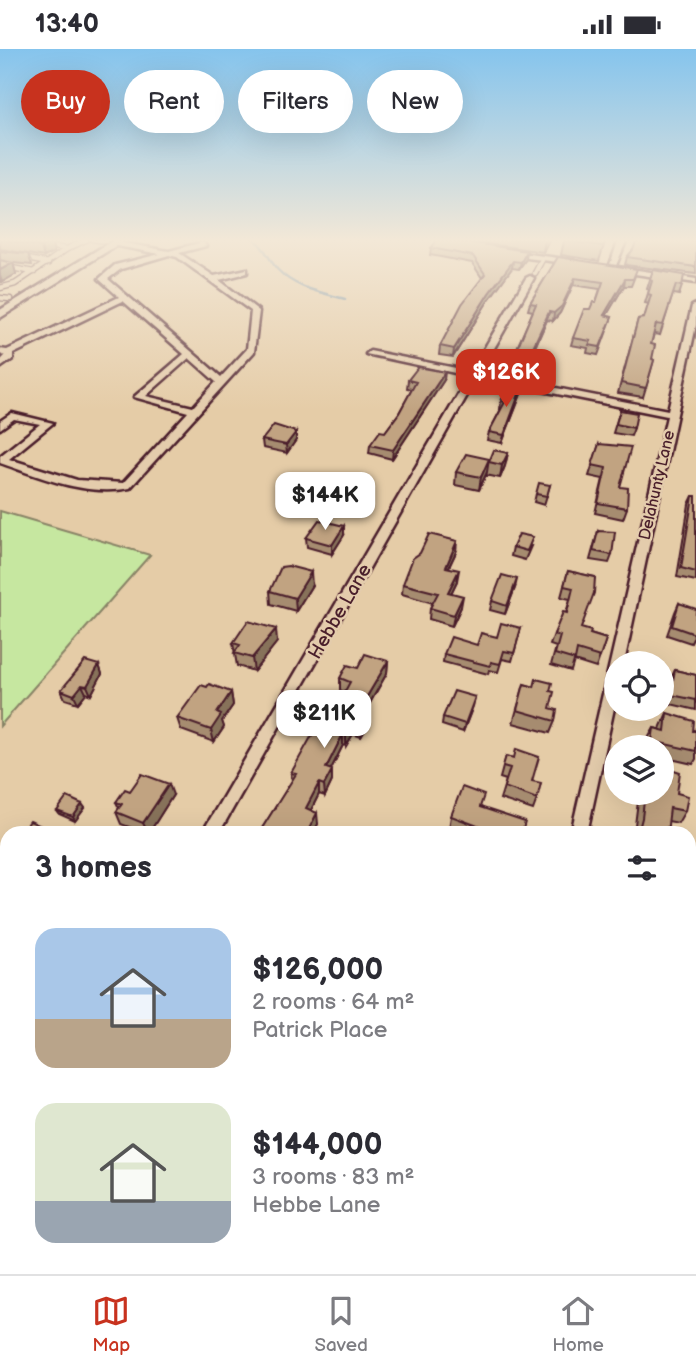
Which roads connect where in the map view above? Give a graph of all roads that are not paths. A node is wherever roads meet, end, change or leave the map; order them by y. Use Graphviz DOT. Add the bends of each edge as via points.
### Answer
graph roads {
  1 [pos="28,296"];
  2 [pos="235,296"];
  3 [pos="522,296"];
  4 [pos="5,298"];
  5 [pos="122,298"];
  6 [pos="0,306"];
  7 [pos="696,306"];
  8 [pos="0,315"];
  9 [pos="4,351"];
  10 [pos="189,353"];
  11 [pos="370,354"];
  12 [pos="0,365"];
  13 [pos="476,376"];
  14 [pos="222,382"];
  15 [pos="195,411"];
  16 [pos="672,414"];
  17 [pos="0,426"];
  18 [pos="0,460"];
  19 [pos="619,651"];
  20 [pos="604,719"];
  21 [pos="214,826"];
  22 [pos="581,826"];
  1 -- 8 [label="main road"];
  2 -- 14 [label="street" via="255,311 251,350"];
  3 -- 13 [label="street, Hebbe Lane"];
  4 -- 6 [label="main road"];
  5 -- 9 [label="street"];
  5 -- 10 [label="street"];
  7 -- 16 [label="street, Delahunty Lane"];
  9 -- 12 [label="street" via="9,357"];
  10 -- 14 [label="street"];
  10 -- 15 [label="street" via="139,397"];
  11 -- 13 [label="street"];
  13 -- 16 [label="street"];
  13 -- 21 [label="street, Hebbe Lane"];
  14 -- 15 [label="street"];
  15 -- 18 [label="street" via="126,486 68,483"];
  16 -- 19 [label="street, Delahunty Lane"];
  17 -- 18 [label="street" via="12,416 48,423"];
  20 -- 22 [label="street, Delahunty Lane"];
}
